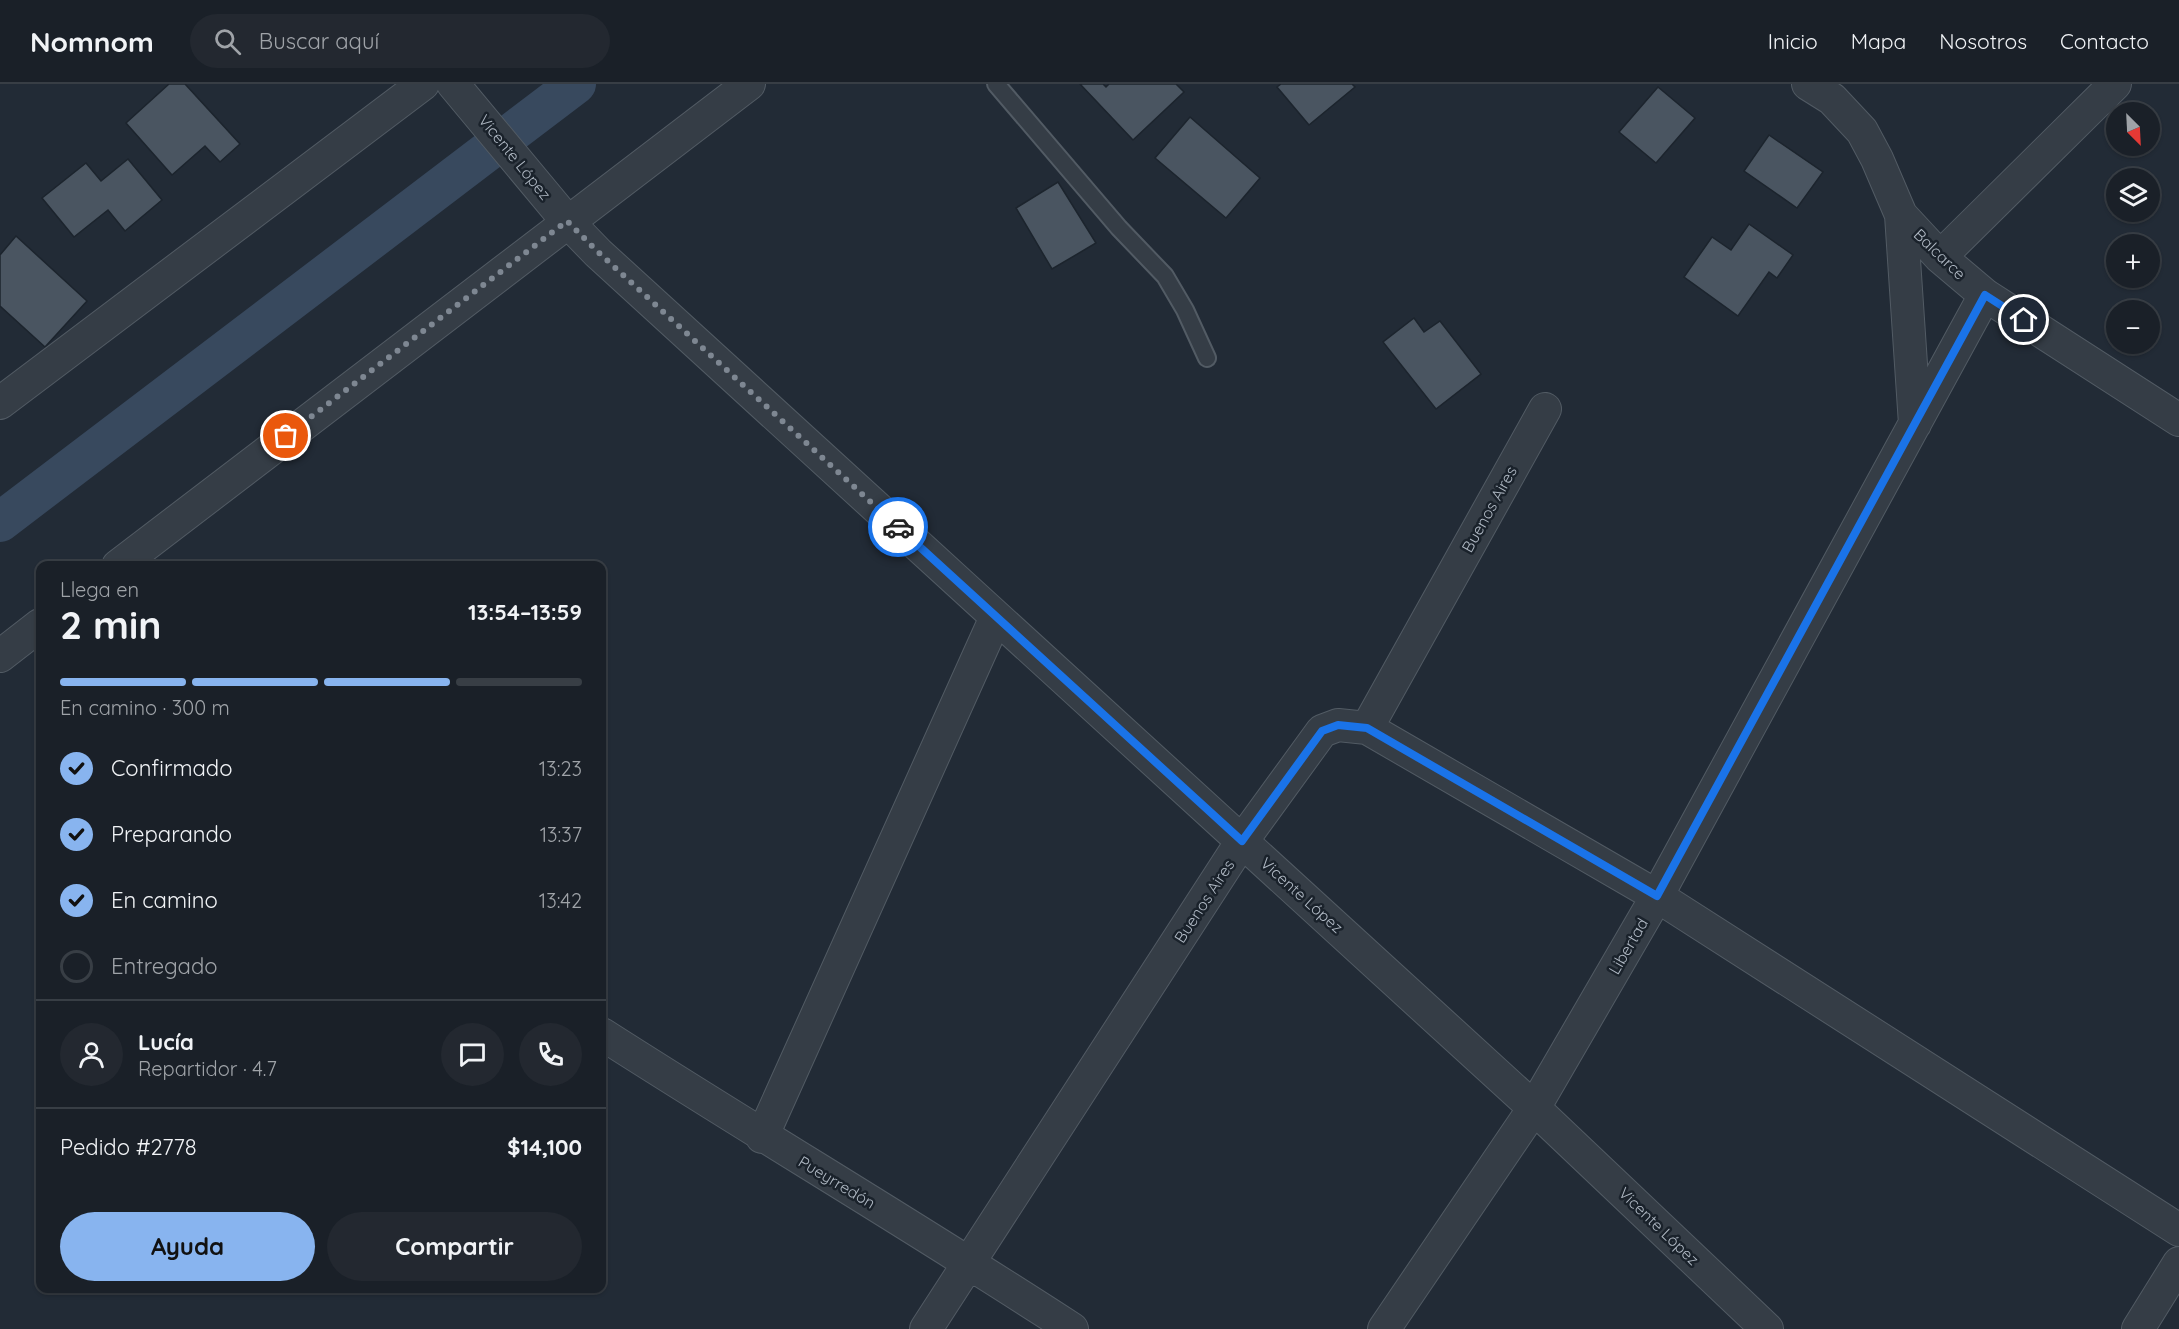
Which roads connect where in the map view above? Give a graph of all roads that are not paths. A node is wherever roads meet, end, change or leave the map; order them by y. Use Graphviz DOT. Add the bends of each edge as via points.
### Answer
graph roads {
  1 [pos="423,84"];
  2 [pos="749,84"];
  3 [pos="996,84"];
  4 [pos="2115,84"];
  5 [pos="457,88"];
  6 [pos="1825,89"];
  7 [pos="561,214"];
  8 [pos="1901,215"];
  9 [pos="1940,257"];
  10 [pos="1985,295"];
  11 [pos="1207,358"];
  12 [pos="0,403"];
  13 [pos="1545,409"];
  14 [pos="2179,420"];
  15 [pos="1915,423"];
  16 [pos="124,561"];
  17 [pos="996,617"];
  18 [pos="1367,728"];
  19 [pos="1242,841"];
  20 [pos="1657,896"];
  21 [pos="606,1037"];
  22 [pos="1534,1108"];
  23 [pos="762,1137"];
  24 [pos="2179,1230"];
  25 [pos="971,1263"];
  26 [pos="2179,1263"];
  27 [pos="926,1329"];
  28 [pos="1072,1329"];
  29 [pos="1384,1329"];
  30 [pos="1767,1329"];
  31 [pos="2138,1329"];
  1 -- 12 [label="street"];
  2 -- 7 [label="street"];
  3 -- 11 [label="lane" via="1165,276"];
  4 -- 9 [label="street"];
  5 -- 7 [label="street, Vicente López"];
  6 -- 8 [label="street, Balcarce" via="1862,131"];
  7 -- 16 [label="street"];
  7 -- 17 [label="street, Vicente López"];
  8 -- 9 [label="street, Balcarce"];
  8 -- 15 [label="street"];
  9 -- 10 [label="street, Balcarce"];
  10 -- 14 [label="street, Balcarce"];
  10 -- 15 [label="street, Libertad"];
  13 -- 18 [label="street, Buenos Aires"];
  15 -- 20 [label="street, Libertad"];
  17 -- 19 [label="street, Vicente López"];
  17 -- 23 [label="street"];
  18 -- 19 [label="street, Buenos Aires" via="1338,725 1322,731"];
  18 -- 20 [label="street"];
  19 -- 22 [label="street, Vicente López"];
  19 -- 25 [label="street, Buenos Aires"];
  20 -- 22 [label="street, Libertad"];
  20 -- 24 [label="street"];
  21 -- 23 [label="street, Pueyrredón"];
  22 -- 29 [label="street, Libertad"];
  22 -- 30 [label="street, Vicente López"];
  23 -- 25 [label="street, Pueyrredón"];
  25 -- 27 [label="street, Buenos Aires"];
  25 -- 28 [label="street, Pueyrredón"];
  26 -- 31 [label="street"];
}
